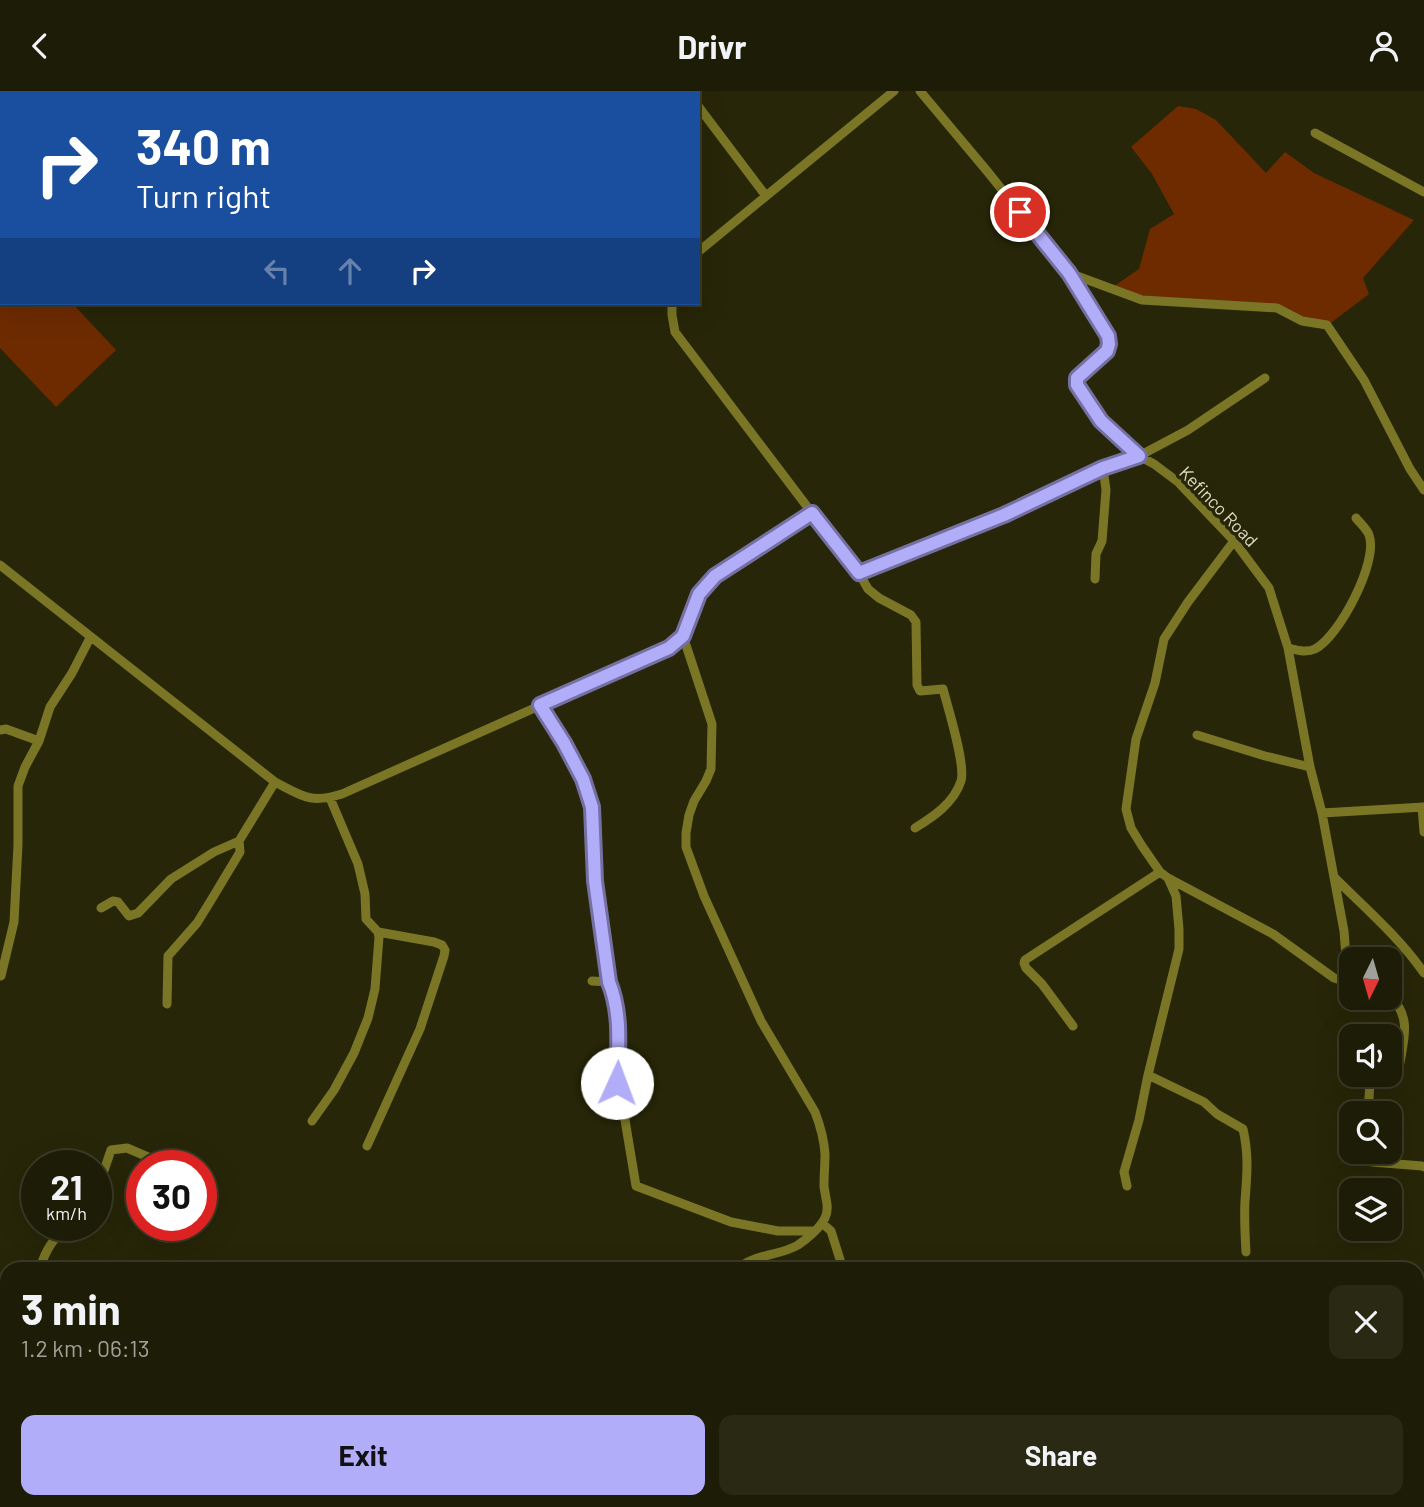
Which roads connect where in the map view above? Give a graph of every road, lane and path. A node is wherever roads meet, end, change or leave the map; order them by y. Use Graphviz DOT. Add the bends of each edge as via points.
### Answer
graph roads {
  1 [pos="894,91"];
  2 [pos="920,91"];
  3 [pos="700,109"];
  4 [pos="1315,133"];
  5 [pos="1424,192"];
  6 [pos="766,196"];
  7 [pos="700,250"];
  8 [pos="1069,273"];
  9 [pos="672,305"];
  10 [pos="1265,378"];
  11 [pos="1139,456"];
  12 [pos="1103,468"];
  13 [pos="1424,489"];
  14 [pos="812,513"];
  15 [pos="1356,517"];
  16 [pos="1234,541"];
  17 [pos="0,565"];
  18 [pos="859,573"];
  19 [pos="1095,579"];
  20 [pos="683,636"];
  21 [pos="90,638"];
  22 [pos="1288,648"];
  23 [pos="540,705"];
  24 [pos="0,730"];
  25 [pos="1197,735"];
  26 [pos="39,741"];
  27 [pos="1310,767"];
  28 [pos="275,782"];
  29 [pos="330,798"];
  30 [pos="1423,807"];
  31 [pos="1322,813"];
  32 [pos="915,828"];
  33 [pos="1424,832"];
  34 [pos="239,841"];
  35 [pos="1164,875"];
  36 [pos="1334,877"];
  37 [pos="101,908"];
  38 [pos="377,932"];
  39 [pos="1346,947"];
  40 [pos="1424,972"];
  41 [pos="1,977"];
  42 [pos="1339,980"];
  43 [pos="592,981"];
  44 [pos="609,982"];
  45 [pos="167,1004"];
  46 [pos="1401,1010"];
  47 [pos="1073,1026"];
  48 [pos="1147,1075"];
  49 [pos="1369,1101"];
  50 [pos="312,1121"];
  51 [pos="368,1146"];
  52 [pos="111,1150"];
  53 [pos="133,1150"];
  54 [pos="1397,1164"];
  55 [pos="1424,1167"];
  56 [pos="1127,1186"];
  57 [pos="822,1223"];
  58 [pos="815,1231"];
  59 [pos="53,1241"];
  60 [pos="1246,1252"];
  61 [pos="42,1262"];
  62 [pos="748,1262"];
  63 [pos="840,1262"];
  1 -- 6 [label="street"];
  2 -- 8 [label="street, Kefinco Road"];
  3 -- 6 [label="street"];
  4 -- 5 [label="street"];
  6 -- 7 [label="street"];
  8 -- 11 [label="street, Kefinco Road" via="1109,344 1077,378 1077,385 1101,421"];
  8 -- 13 [label="street" via="1142,300 1277,308 1303,321 1327,325 1364,380"];
  9 -- 14 [label="street" via="675,332"];
  10 -- 11 [label="street" via="1188,430"];
  11 -- 12 [label="street"];
  11 -- 16 [label="street, Kefinco Road" via="1178,482"];
  12 -- 18 [label="street" via="1004,515"];
  12 -- 19 [label="street" via="1106,490"];
  14 -- 18 [label="street"];
  14 -- 20 [label="street" via="715,576 699,594"];
  15 -- 22 [label="street" via="1369,535 1370,557 1354,601 1315,649"];
  16 -- 22 [label="street, Kefinco Road" via="1269,588"];
  16 -- 35 [label="street" via="1164,639 1136,739 1126,809 1131,828"];
  17 -- 21 [label="street"];
  18 -- 32 [label="street" via="867,589 916,622 916,685 920,691 943,689 956,739 961,782 943,809"];
  20 -- 23 [label="street" via="669,648"];
  20 -- 57 [label="street" via="712,724 711,769 689,815 686,847 755,1010 815,1112 825,1151 827,1204"];
  21 -- 26 [label="street" via="50,707"];
  21 -- 28 [label="street"];
  22 -- 27 [label="street, Kefinco Road"];
  23 -- 29 [label="street"];
  23 -- 44 [label="street" via="583,779 592,807 595,881"];
  24 -- 26 [label="street"];
  25 -- 27 [label="street"];
  26 -- 41 [label="street" via="18,786 14,922"];
  27 -- 31 [label="street, Kefinco Road"];
  28 -- 29 [label="street" via="302,797"];
  28 -- 34 [label="street"];
  29 -- 38 [label="street" via="360,871 366,919"];
  30 -- 31 [label="street"];
  30 -- 33 [label="street"];
  31 -- 36 [label="street, Kefinco Road"];
  34 -- 37 [label="street" via="171,879 134,916 118,902"];
  34 -- 45 [label="street" via="240,852 197,923 168,955"];
  35 -- 42 [label="street" via="1273,934"];
  35 -- 47 [label="street" via="1025,961"];
  35 -- 48 [label="street" via="1176,896 1179,949"];
  36 -- 39 [label="street, Kefinco Road"];
  36 -- 40 [label="street"];
  38 -- 50 [label="street" via="375,989 368,1018 334,1090"];
  38 -- 51 [label="street" via="434,942 442,945 444,956 420,1029"];
  43 -- 44 [label="street"];
  44 -- 58 [label="street" via="618,1026 617,1083 636,1186 731,1222 778,1231"];
  46 -- 49 [label="street" via="1405,1028 1398,1076 1370,1082"];
  48 -- 56 [label="street" via="1124,1172"];
  48 -- 60 [label="street" via="1204,1102 1243,1129 1248,1169"];
  52 -- 53 [label="street"];
  54 -- 55 [label="street"];
  57 -- 58 [label="street"];
  57 -- 63 [label="street" via="831,1231"];
  58 -- 62 [label="street" via="798,1245"];
  59 -- 61 [label="street"];
}
